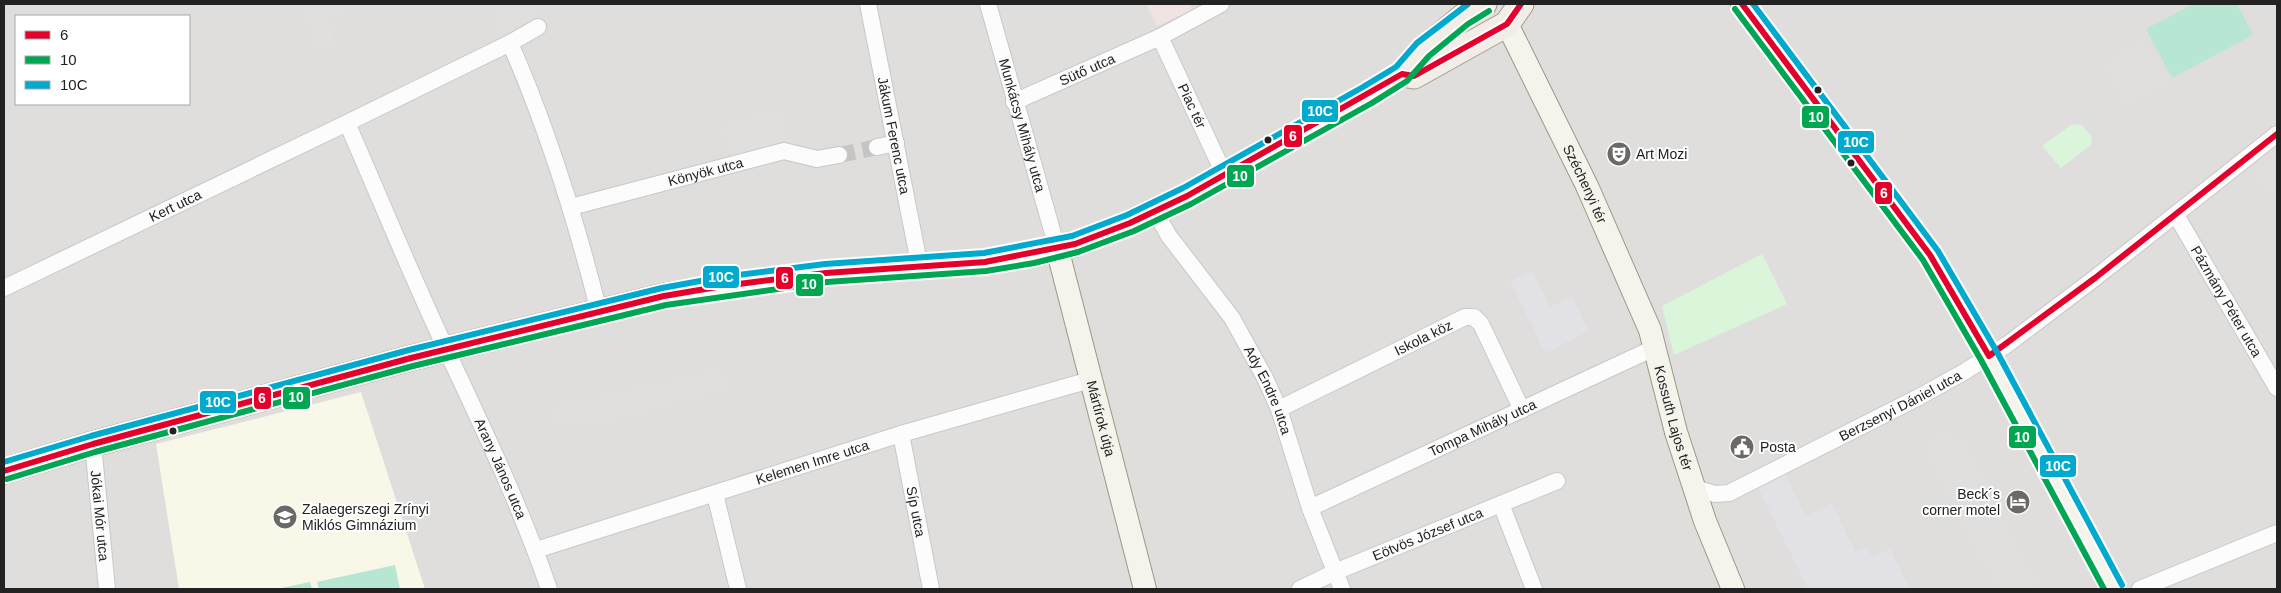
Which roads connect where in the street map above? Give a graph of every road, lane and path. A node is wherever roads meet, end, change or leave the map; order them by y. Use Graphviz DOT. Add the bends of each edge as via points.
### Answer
graph roads {
  1 [pos="868,4"];
  2 [pos="988,4"];
  3 [pos="1221,4"];
  4 [pos="1484,4"];
  5 [pos="1742,4"];
  6 [pos="1514,14"];
  7 [pos="538,27"];
  8 [pos="1160,37"];
  9 [pos="510,43"];
  10 [pos="1402,74"];
  11 [pos="1014,102"];
  12 [pos="347,124"];
  13 [pos="2277,134"];
  14 [pos="896,144"];
  15 [pos="876,147"];
  16 [pos="839,155"];
  17 [pos="1225,176"];
  18 [pos="571,206"];
  19 [pos="1155,212"];
  20 [pos="2176,215"];
  21 [pos="1057,248"];
  22 [pos="920,268"];
  23 [pos="4,288"];
  24 [pos="600,312"];
  25 [pos="1654,348"];
  26 [pos="446,349"];
  27 [pos="1989,356"];
  28 [pos="1090,380"];
  29 [pos="2277,388"];
  30 [pos="1279,409"];
  31 [pos="1522,410"];
  32 [pos="900,434"];
  33 [pos="93,444"];
  34 [pos="4,471"];
  35 [pos="1557,481"];
  36 [pos="1694,488"];
  37 [pos="715,494"];
  38 [pos="1502,504"];
  39 [pos="1310,508"];
  40 [pos="2277,533"];
  41 [pos="536,550"];
  42 [pos="1334,572"];
  43 [pos="107,589"];
  44 [pos="549,589"];
  45 [pos="738,589"];
  46 [pos="931,589"];
  47 [pos="1145,589"];
  48 [pos="1300,589"];
  49 [pos="1342,589"];
  50 [pos="1534,589"];
  51 [pos="1733,589"];
  52 [pos="2114,589"];
  53 [pos="2140,589"];
  1 -- 14 [label="street, Jákum Ferenc utca"];
  2 -- 11 [label="street, Munkácsy Mihály utca"];
  3 -- 8 [label="street, Sütő utca"];
  4 -- 10 [label="main road" via="1422,50"];
  5 -- 27 [label="street" via="1930,256"];
  6 -- 10 [label="main road" via="1414,76"];
  6 -- 25 [label="street, Széchenyi tér" via="1650,330"];
  7 -- 9 [label="street, Kert utca"];
  8 -- 11 [label="street, Sütő utca"];
  8 -- 17 [label="street, Piac tér"];
  9 -- 12 [label="street, Kert utca"];
  9 -- 18 [label="street" via="547,134"];
  10 -- 17 [label="main road"];
  11 -- 21 [label="street, Munkácsy Mihály utca"];
  12 -- 23 [label="street, Kert utca"];
  12 -- 26 [label="street"];
  13 -- 20 [label="street, Berzsenyi Dániel utca"];
  14 -- 15 [label="street"];
  14 -- 22 [label="street, Jákum Ferenc utca"];
  16 -- 18 [label="street, Könyök utca" via="820,159 789,151 778,153"];
  17 -- 19 [label="main road"];
  18 -- 24 [label="street"];
  19 -- 21 [label="main road" via="1101,235"];
  19 -- 30 [label="street, Ady Endre utca" via="1169,236 1232,318"];
  20 -- 27 [label="street, Berzsenyi Dániel utca"];
  20 -- 29 [label="street, Pázmány Péter utca"];
  21 -- 22 [label="main road" via="985,262"];
  21 -- 28 [label="street, Mártírok útja"];
  22 -- 24 [label="main road" via="826,273 732,284"];
  24 -- 26 [label="main road"];
  25 -- 31 [label="street, Tompa Mihály utca"];
  25 -- 36 [label="street, Kossuth Lajos tér"];
  26 -- 33 [label="main road"];
  26 -- 41 [label="street, Arany János utca"];
  27 -- 36 [label="street, Berzsenyi Dániel utca" via="1919,397 1730,493 1715,494"];
  27 -- 52 [label="street"];
  28 -- 32 [label="street, Kelemen Imre utca"];
  28 -- 47 [label="street, Mártírok útja"];
  30 -- 31 [label="street, Iskola köz" via="1465,317 1474,317"];
  30 -- 39 [label="street, Ady Endre utca"];
  31 -- 39 [label="street, Tompa Mihály utca"];
  32 -- 37 [label="street, Kelemen Imre utca"];
  32 -- 46 [label="street, Síp utca"];
  33 -- 34 [label="main road"];
  33 -- 43 [label="street, Jókai Mór utca"];
  35 -- 38 [label="street, Eötvös József utca"];
  36 -- 51 [label="street, Kossuth Lajos tér"];
  37 -- 41 [label="street, Kelemen Imre utca"];
  37 -- 45 [label="street"];
  38 -- 42 [label="street, Eötvös József utca"];
  38 -- 50 [label="street"];
  39 -- 42 [label="street, Ady Endre utca"];
  40 -- 53 [label="street"];
  41 -- 44 [label="street, Arany János utca"];
  42 -- 48 [label="street, Eötvös József utca"];
  42 -- 49 [label="street, Ady Endre utca"];
}
